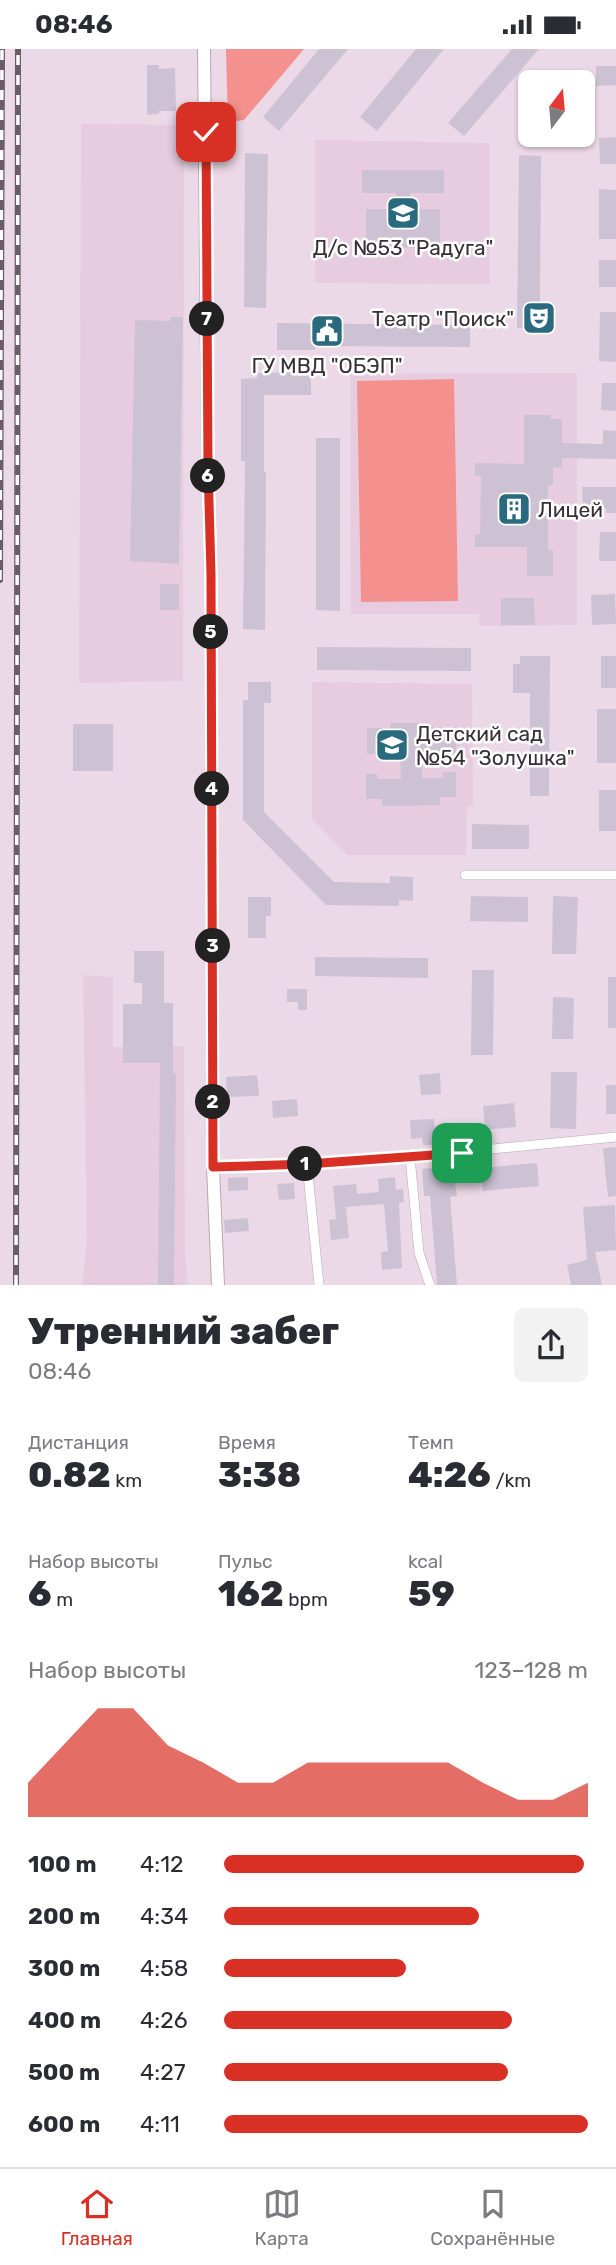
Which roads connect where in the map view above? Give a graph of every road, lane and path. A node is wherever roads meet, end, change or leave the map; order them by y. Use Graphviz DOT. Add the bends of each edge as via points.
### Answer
graph roads {
  1 [pos="204,49"];
  2 [pos="465,875"];
  3 [pos="616,875"];
  4 [pos="616,1137"];
  5 [pos="410,1157"];
  6 [pos="307,1164"];
  7 [pos="213,1167"];
  8 [pos="218,1285"];
  9 [pos="319,1285"];
  10 [pos="430,1285"];
  1 -- 7 [label="street"];
  2 -- 3 [label="street"];
  4 -- 5 [label="street"];
  5 -- 6 [label="street"];
  5 -- 10 [label="street" via="419,1253"];
  6 -- 7 [label="street"];
  6 -- 9 [label="street"];
  7 -- 8 [label="street"];
}
